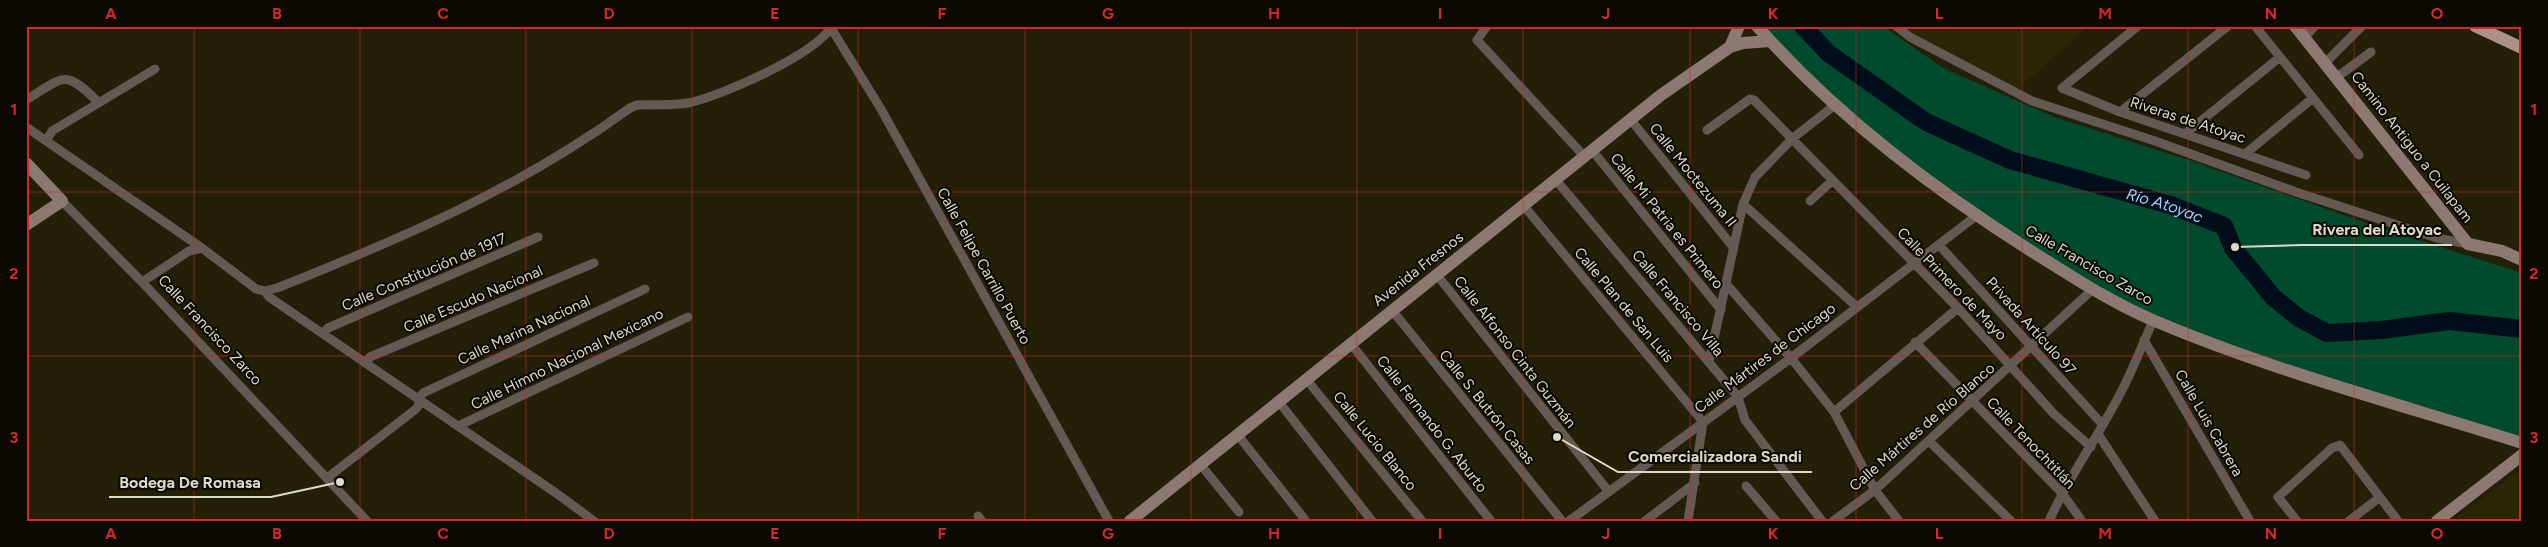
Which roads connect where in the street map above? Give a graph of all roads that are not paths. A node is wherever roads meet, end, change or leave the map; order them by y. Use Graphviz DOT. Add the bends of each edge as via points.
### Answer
graph roads {
  1 [pos="1487,26"];
  2 [pos="1739,26"];
  3 [pos="1758,26"];
  4 [pos="1896,26"];
  5 [pos="2138,26"];
  6 [pos="2228,26"];
  7 [pos="2255,26"];
  8 [pos="2295,26"];
  9 [pos="2315,26"];
  10 [pos="2362,26"];
  11 [pos="2475,26"];
  12 [pos="832,27"];
  13 [pos="2304,38"];
  14 [pos="1770,41"];
  15 [pos="1730,47"];
  16 [pos="2522,48"];
  17 [pos="2371,52"];
  18 [pos="2280,57"];
  19 [pos="2324,64"];
  20 [pos="155,69"];
  21 [pos="2337,77"];
  22 [pos="2313,98"];
  23 [pos="26,100"];
  24 [pos="98,102"];
  25 [pos="1835,104"];
  26 [pos="2120,112"];
  27 [pos="1631,120"];
  28 [pos="26,126"];
  29 [pos="1707,130"];
  30 [pos="2185,134"];
  31 [pos="1793,138"];
  32 [pos="46,141"];
  33 [pos="1588,153"];
  34 [pos="2245,154"];
  35 [pos="2359,155"];
  36 [pos="26,163"];
  37 [pos="2306,175"];
  38 [pos="1556,180"];
  39 [pos="1832,181"];
  40 [pos="62,201"];
  41 [pos="1810,201"];
  42 [pos="1744,204"];
  43 [pos="1524,206"];
  44 [pos="1976,216"];
  45 [pos="26,225"];
  46 [pos="538,237"];
  47 [pos="2468,244"];
  48 [pos="1939,245"];
  49 [pos="1733,247"];
  50 [pos="202,248"];
  51 [pos="2522,260"];
  52 [pos="594,263"];
  53 [pos="1915,264"];
  54 [pos="1437,275"];
  55 [pos="142,282"];
  56 [pos="1727,284"];
  57 [pos="2092,289"];
  58 [pos="645,290"];
  59 [pos="265,291"];
  60 [pos="1857,307"];
  61 [pos="1958,308"];
  62 [pos="1392,310"];
  63 [pos="1721,310"];
  64 [pos="688,316"];
  65 [pos="2153,321"];
  66 [pos="323,334"];
  67 [pos="2144,340"];
  68 [pos="1916,342"];
  69 [pos="1351,344"];
  70 [pos="2032,347"];
  71 [pos="1791,358"];
  72 [pos="1710,362"];
  73 [pos="365,363"];
  74 [pos="2012,366"];
  75 [pos="1306,379"];
  76 [pos="1738,397"];
  77 [pos="420,401"];
  78 [pos="1279,402"];
  79 [pos="1972,402"];
  80 [pos="1834,412"];
  81 [pos="1703,422"];
  82 [pos="2103,425"];
  83 [pos="458,426"];
  84 [pos="1237,434"];
  85 [pos="2098,434"];
  86 [pos="1930,441"];
  87 [pos="2522,443"];
  88 [pos="2091,447"];
  89 [pos="2522,455"];
  90 [pos="1200,464"];
  91 [pos="327,478"];
  92 [pos="1695,484"];
  93 [pos="1746,486"];
  94 [pos="1875,490"];
  95 [pos="1609,492"];
  96 [pos="2062,493"];
  97 [pos="2380,497"];
  98 [pos="1240,512"];
  99 [pos="367,521"];
  100 [pos="594,521"];
  101 [pos="1109,521"];
  102 [pos="1130,521"];
  103 [pos="1306,521"];
  104 [pos="1372,521"];
  105 [pos="1422,521"];
  106 [pos="1491,521"];
  107 [pos="1562,521"];
  108 [pos="1569,521"];
  109 [pos="1645,521"];
  110 [pos="1688,521"];
  111 [pos="1776,521"];
  112 [pos="1822,521"];
  113 [pos="1833,521"];
  114 [pos="1899,521"];
  115 [pos="2011,521"];
  116 [pos="2049,521"];
  117 [pos="2082,521"];
  118 [pos="2155,521"];
  119 [pos="2250,521"];
  120 [pos="2297,521"];
  121 [pos="2349,521"];
  122 [pos="2398,521"];
  123 [pos="2437,521"];
  1 -- 33 [label="street, Calle Mi Patria es Primero" via="1477,40"];
  2 -- 15 [label="street"];
  3 -- 14 [label="street, Calle Francisco Zarco"];
  4 -- 47 [label="street" via="1910,37 2032,101 2296,192 2438,238"];
  5 -- 26 [label="street, Riveras de Atoyac" via="2062,88"];
  6 -- 26 [label="street"];
  7 -- 18 [label="street"];
  8 -- 13 [label="street, Camino Antiguo a Cuilapam"];
  9 -- 13 [label="street"];
  10 -- 19 [label="street"];
  11 -- 16 [label="main road"];
  12 -- 59 [label="street" via="814,46 758,77 687,103 630,108 582,143 438,221 322,271"];
  12 -- 101 [label="street, Calle Felipe Carrillo Puerto" via="886,118"];
  13 -- 19 [label="street, Camino Antiguo a Cuilapam"];
  14 -- 15 [label="street, Avenida Fresnos"];
  14 -- 25 [label="street, Calle Francisco Zarco"];
  15 -- 27 [label="street, Avenida Fresnos"];
  17 -- 21 [label="street"];
  18 -- 22 [label="street"];
  18 -- 30 [label="street"];
  19 -- 21 [label="street, Camino Antiguo a Cuilapam"];
  20 -- 24 [label="street"];
  21 -- 47 [label="street, Camino Antiguo a Cuilapam"];
  22 -- 34 [label="street"];
  22 -- 35 [label="street"];
  23 -- 24 [label="street" via="68,78"];
  24 -- 32 [label="street" via="52,132"];
  25 -- 31 [label="street"];
  25 -- 44 [label="street, Calle Francisco Zarco"];
  26 -- 30 [label="street, Riveras de Atoyac"];
  27 -- 33 [label="street, Avenida Fresnos"];
  27 -- 49 [label="street, Calle Moctezuma II"];
  28 -- 32 [label="street"];
  29 -- 31 [label="street, Calle Primero de Mayo" via="1750,99"];
  30 -- 34 [label="street, Riveras de Atoyac"];
  31 -- 39 [label="street, Calle Primero de Mayo"];
  31 -- 42 [label="street" via="1755,177"];
  32 -- 50 [label="street"];
  33 -- 38 [label="street, Avenida Fresnos"];
  33 -- 63 [label="street, Calle Mi Patria es Primero"];
  34 -- 37 [label="street, Riveras de Atoyac"];
  36 -- 40 [label="street, Calle Francisco Zarco"];
  38 -- 43 [label="street, Avenida Fresnos"];
  38 -- 72 [label="street, Calle Francisco Villa"];
  39 -- 41 [label="street"];
  39 -- 53 [label="street, Calle Primero de Mayo"];
  40 -- 45 [label="street"];
  40 -- 55 [label="street, Calle Francisco Zarco"];
  42 -- 49 [label="street"];
  42 -- 60 [label="street"];
  43 -- 54 [label="street, Avenida Fresnos"];
  43 -- 81 [label="street, Calle Plan de San Luis"];
  44 -- 48 [label="street, Calle Mártires de Chicago"];
  44 -- 57 [label="street, Calle Francisco Zarco"];
  46 -- 66 [label="street, Calle Constitución de 1917" via="328,328"];
  47 -- 51 [label="street, Camino Antiguo a Cuilapam" via="2502,251"];
  48 -- 53 [label="street, Calle Mártires de Chicago"];
  48 -- 70 [label="street, Privada Artículo 97"];
  49 -- 56 [label="street"];
  50 -- 55 [label="street" via="189,251"];
  50 -- 59 [label="street" via="256,288"];
  52 -- 73 [label="street, Calle Escudo Nacional" via="370,357"];
  53 -- 60 [label="street, Calle Mártires de Chicago"];
  53 -- 61 [label="street, Calle Primero de Mayo"];
  54 -- 62 [label="street, Avenida Fresnos"];
  54 -- 95 [label="street, Calle Alfonso Cinta Guzmán"];
  55 -- 91 [label="street, Calle Francisco Zarco"];
  56 -- 63 [label="street"];
  56 -- 71 [label="street"];
  57 -- 65 [label="street, Calle Francisco Zarco"];
  57 -- 70 [label="street, Calle Mártires de Río Blanco"];
  58 -- 77 [label="street, Calle Marina Nacional" via="423,393"];
  59 -- 66 [label="street"];
  60 -- 71 [label="street, Calle Mártires de Chicago"];
  61 -- 68 [label="street"];
  61 -- 74 [label="street, Calle Primero de Mayo"];
  62 -- 69 [label="street, Avenida Fresnos"];
  62 -- 107 [label="street, Calle S. Butrón Casas"];
  63 -- 72 [label="street"];
  64 -- 83 [label="street, Calle Himno Nacional Mexicano"];
  65 -- 67 [label="street"];
  65 -- 87 [label="street, Calle Francisco Zarco" via="2287,369"];
  66 -- 73 [label="street"];
  67 -- 82 [label="street" via="2121,394"];
  67 -- 119 [label="street, Calle Luis Cabrera"];
  68 -- 79 [label="street, Calle Tenochtitlán"];
  68 -- 80 [label="street"];
  69 -- 75 [label="street, Avenida Fresnos"];
  69 -- 106 [label="street, Calle Fernando G. Aburto"];
  70 -- 74 [label="street, Calle Mártires de Río Blanco"];
  70 -- 82 [label="street, Privada Artículo 97"];
  71 -- 76 [label="street, Calle Mártires de Chicago"];
  71 -- 80 [label="street"];
  72 -- 76 [label="street, Calle Francisco Villa"];
  73 -- 77 [label="street"];
  74 -- 79 [label="street, Calle Mártires de Río Blanco"];
  74 -- 88 [label="street, Calle Primero de Mayo" via="2054,414"];
  75 -- 78 [label="street, Avenida Fresnos"];
  75 -- 105 [label="street, Calle Lucio Blanco"];
  76 -- 81 [label="street, Calle Mártires de Chicago"];
  76 -- 112 [label="street, Calle Francisco Villa" via="1745,420"];
  77 -- 83 [label="street"];
  77 -- 91 [label="street, Calle Marina Nacional" via="416,409"];
  78 -- 84 [label="street, Avenida Fresnos"];
  78 -- 104 [label="street"];
  79 -- 86 [label="street, Calle Mártires de Río Blanco"];
  79 -- 96 [label="street, Calle Tenochtitlán"];
  80 -- 94 [label="street"];
  81 -- 92 [label="street"];
  81 -- 95 [label="street, Calle Mártires de Chicago"];
  82 -- 85 [label="street"];
  83 -- 100 [label="street"];
  84 -- 90 [label="street, Avenida Fresnos"];
  84 -- 103 [label="street"];
  85 -- 88 [label="street"];
  85 -- 118 [label="street"];
  86 -- 94 [label="street, Calle Mártires de Río Blanco"];
  86 -- 115 [label="street"];
  88 -- 96 [label="street"];
  89 -- 123 [label="street"];
  90 -- 98 [label="street"];
  90 -- 102 [label="street, Avenida Fresnos"];
  91 -- 99 [label="street, Calle Francisco Zarco"];
  92 -- 109 [label="street"];
  92 -- 110 [label="street"];
  93 -- 111 [label="street"];
  94 -- 113 [label="street, Calle Mártires de Río Blanco"];
  94 -- 114 [label="street"];
  95 -- 108 [label="street, Calle Mártires de Chicago"];
  96 -- 116 [label="street"];
  96 -- 117 [label="street, Calle Tenochtitlán"];
  97 -- 120 [label="street" via="2340,445 2332,448 2278,497"];
  97 -- 121 [label="street"];
  97 -- 122 [label="street"];
}
